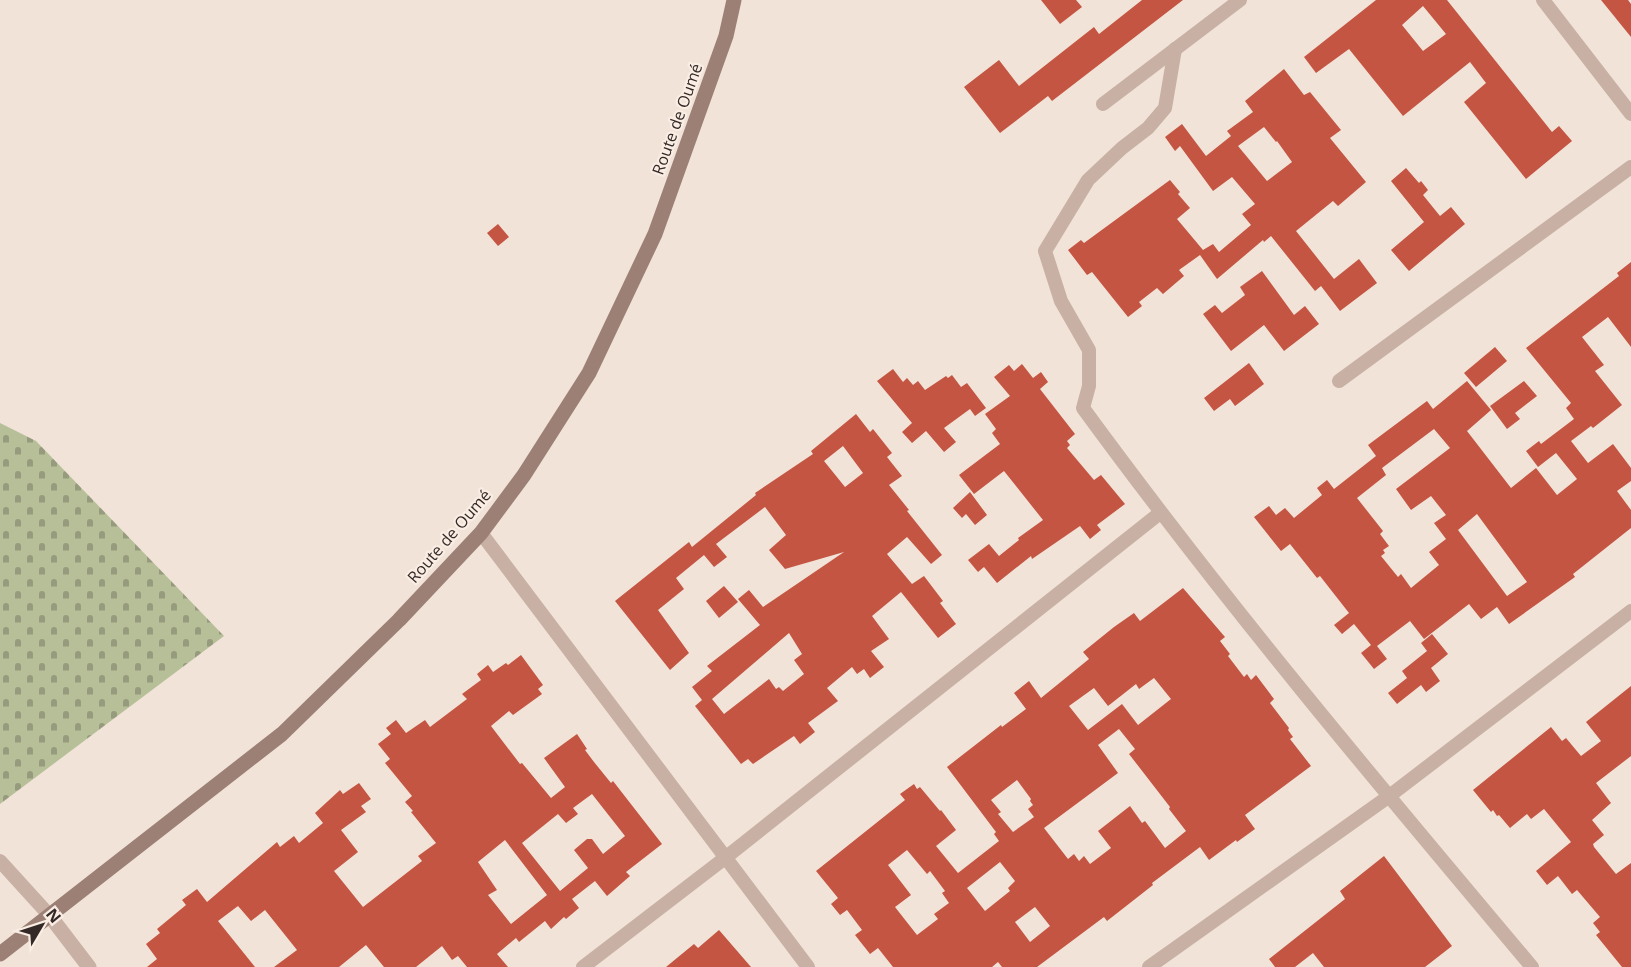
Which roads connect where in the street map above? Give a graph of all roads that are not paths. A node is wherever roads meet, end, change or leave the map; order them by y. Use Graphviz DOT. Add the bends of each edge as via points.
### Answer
graph roads {
  1 [pos="734,0"];
  2 [pos="1240,0"];
  3 [pos="1543,0"];
  4 [pos="1175,49"];
  5 [pos="1103,104"];
  6 [pos="1631,114"];
  7 [pos="1631,167"];
  8 [pos="1339,381"];
  9 [pos="1160,513"];
  10 [pos="481,533"];
  11 [pos="1631,611"];
  12 [pos="1389,797"];
  13 [pos="725,858"];
  14 [pos="0,861"];
  15 [pos="50,916"];
  16 [pos="0,954"];
  17 [pos="89,967"];
  18 [pos="583,967"];
  19 [pos="808,967"];
  20 [pos="1149,967"];
  21 [pos="1532,967"];
  1 -- 10 [label="main road, Route de Oumé" via="726,36 655,234 589,373 524,476"];
  2 -- 4 [label="street"];
  3 -- 6 [label="street"];
  4 -- 5 [label="street"];
  4 -- 9 [label="street" via="1165,108 1088,180 1045,251 1061,301 1089,350 1089,386 1083,408"];
  7 -- 8 [label="street"];
  9 -- 12 [label="street"];
  9 -- 13 [label="street"];
  10 -- 13 [label="street"];
  10 -- 15 [label="main road, Route de Oumé" via="282,734"];
  11 -- 12 [label="street"];
  12 -- 20 [label="street"];
  12 -- 21 [label="street"];
  13 -- 18 [label="street"];
  13 -- 19 [label="street"];
  14 -- 15 [label="street"];
  15 -- 16 [label="main road, Route de Oumé"];
  15 -- 17 [label="street"];
}
